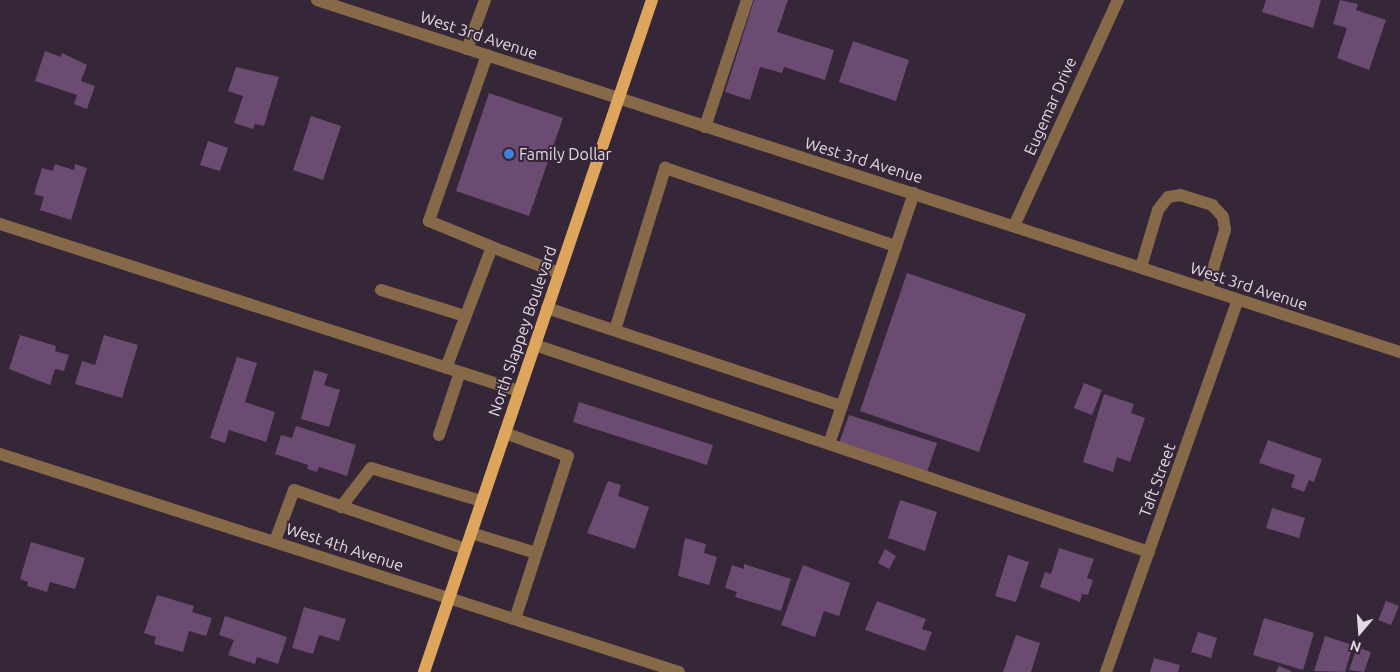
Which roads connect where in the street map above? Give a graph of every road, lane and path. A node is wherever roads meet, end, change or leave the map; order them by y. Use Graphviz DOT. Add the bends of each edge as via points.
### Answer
graph roads {
  1 [pos="317,0"];
  2 [pos="485,0"];
  3 [pos="652,0"];
  4 [pos="747,0"];
  5 [pos="1118,0"];
  6 [pos="468,49"];
  7 [pos="487,55"];
  8 [pos="619,98"];
  9 [pos="704,127"];
  10 [pos="914,193"];
  11 [pos="0,224"];
  12 [pos="1014,226"];
  13 [pos="896,246"];
  14 [pos="492,247"];
  15 [pos="1141,267"];
  16 [pos="559,273"];
  17 [pos="1207,289"];
  18 [pos="381,290"];
  19 [pos="1238,300"];
  20 [pos="548,308"];
  21 [pos="466,316"];
  22 [pos="615,330"];
  23 [pos="535,345"];
  24 [pos="1400,352"];
  25 [pos="446,368"];
  26 [pos="460,372"];
  27 [pos="519,391"];
  28 [pos="842,406"];
  29 [pos="505,433"];
  30 [pos="439,435"];
  31 [pos="829,444"];
  32 [pos="0,454"];
  33 [pos="482,501"];
  34 [pos="341,506"];
  35 [pos="471,533"];
  36 [pos="274,541"];
  37 [pos="465,549"];
  38 [pos="1149,552"];
  39 [pos="536,554"];
  40 [pos="448,598"];
  41 [pos="515,620"];
  42 [pos="424,672"];
  43 [pos="679,672"];
  44 [pos="1106,672"];
  1 -- 6 [label="street, West 3rd Avenue"];
  2 -- 6 [label="street"];
  3 -- 8 [label="main road, North Slappey Boulevard"];
  4 -- 9 [label="street"];
  5 -- 12 [label="street, Eugemar Drive"];
  6 -- 7 [label="street, West 3rd Avenue"];
  7 -- 8 [label="street, West 3rd Avenue"];
  7 -- 14 [label="street" via="429,221"];
  8 -- 9 [label="street, West 3rd Avenue"];
  8 -- 16 [label="main road, North Slappey Boulevard"];
  9 -- 10 [label="street, West 3rd Avenue"];
  10 -- 12 [label="street, West 3rd Avenue"];
  10 -- 13 [label="street"];
  11 -- 25 [label="street"];
  12 -- 15 [label="street, West 3rd Avenue"];
  13 -- 22 [label="street" via="665,168"];
  13 -- 28 [label="street"];
  14 -- 16 [label="street"];
  14 -- 21 [label="street"];
  15 -- 17 [label="street, West 3rd Avenue"];
  15 -- 17 [label="street" via="1158,210 1168,197 1180,195 1212,206 1223,217 1225,230"];
  16 -- 20 [label="main road, North Slappey Boulevard"];
  17 -- 19 [label="street, West 3rd Avenue"];
  18 -- 21 [label="street"];
  19 -- 24 [label="street, West 3rd Avenue"];
  19 -- 38 [label="street, Taft Street"];
  20 -- 22 [label="street"];
  20 -- 23 [label="main road, North Slappey Boulevard"];
  21 -- 25 [label="street"];
  22 -- 28 [label="street"];
  23 -- 27 [label="main road, North Slappey Boulevard"];
  23 -- 31 [label="street"];
  25 -- 26 [label="street"];
  26 -- 27 [label="street"];
  26 -- 30 [label="street"];
  27 -- 29 [label="main road, North Slappey Boulevard"];
  28 -- 31 [label="street"];
  29 -- 33 [label="main road, North Slappey Boulevard"];
  29 -- 39 [label="street" via="568,456"];
  31 -- 38 [label="street"];
  32 -- 36 [label="street, West 4th Avenue"];
  33 -- 34 [label="street" via="371,468"];
  33 -- 35 [label="main road, North Slappey Boulevard"];
  34 -- 36 [label="street" via="294,490"];
  34 -- 37 [label="street"];
  35 -- 37 [label="main road, North Slappey Boulevard"];
  35 -- 39 [label="street"];
  36 -- 40 [label="street, West 4th Avenue"];
  37 -- 40 [label="main road, North Slappey Boulevard"];
  38 -- 44 [label="street, Taft Street"];
  39 -- 41 [label="street"];
  40 -- 41 [label="street, West 4th Avenue"];
  40 -- 42 [label="main road, North Slappey Boulevard"];
  41 -- 43 [label="street, West 4th Avenue"];
}
